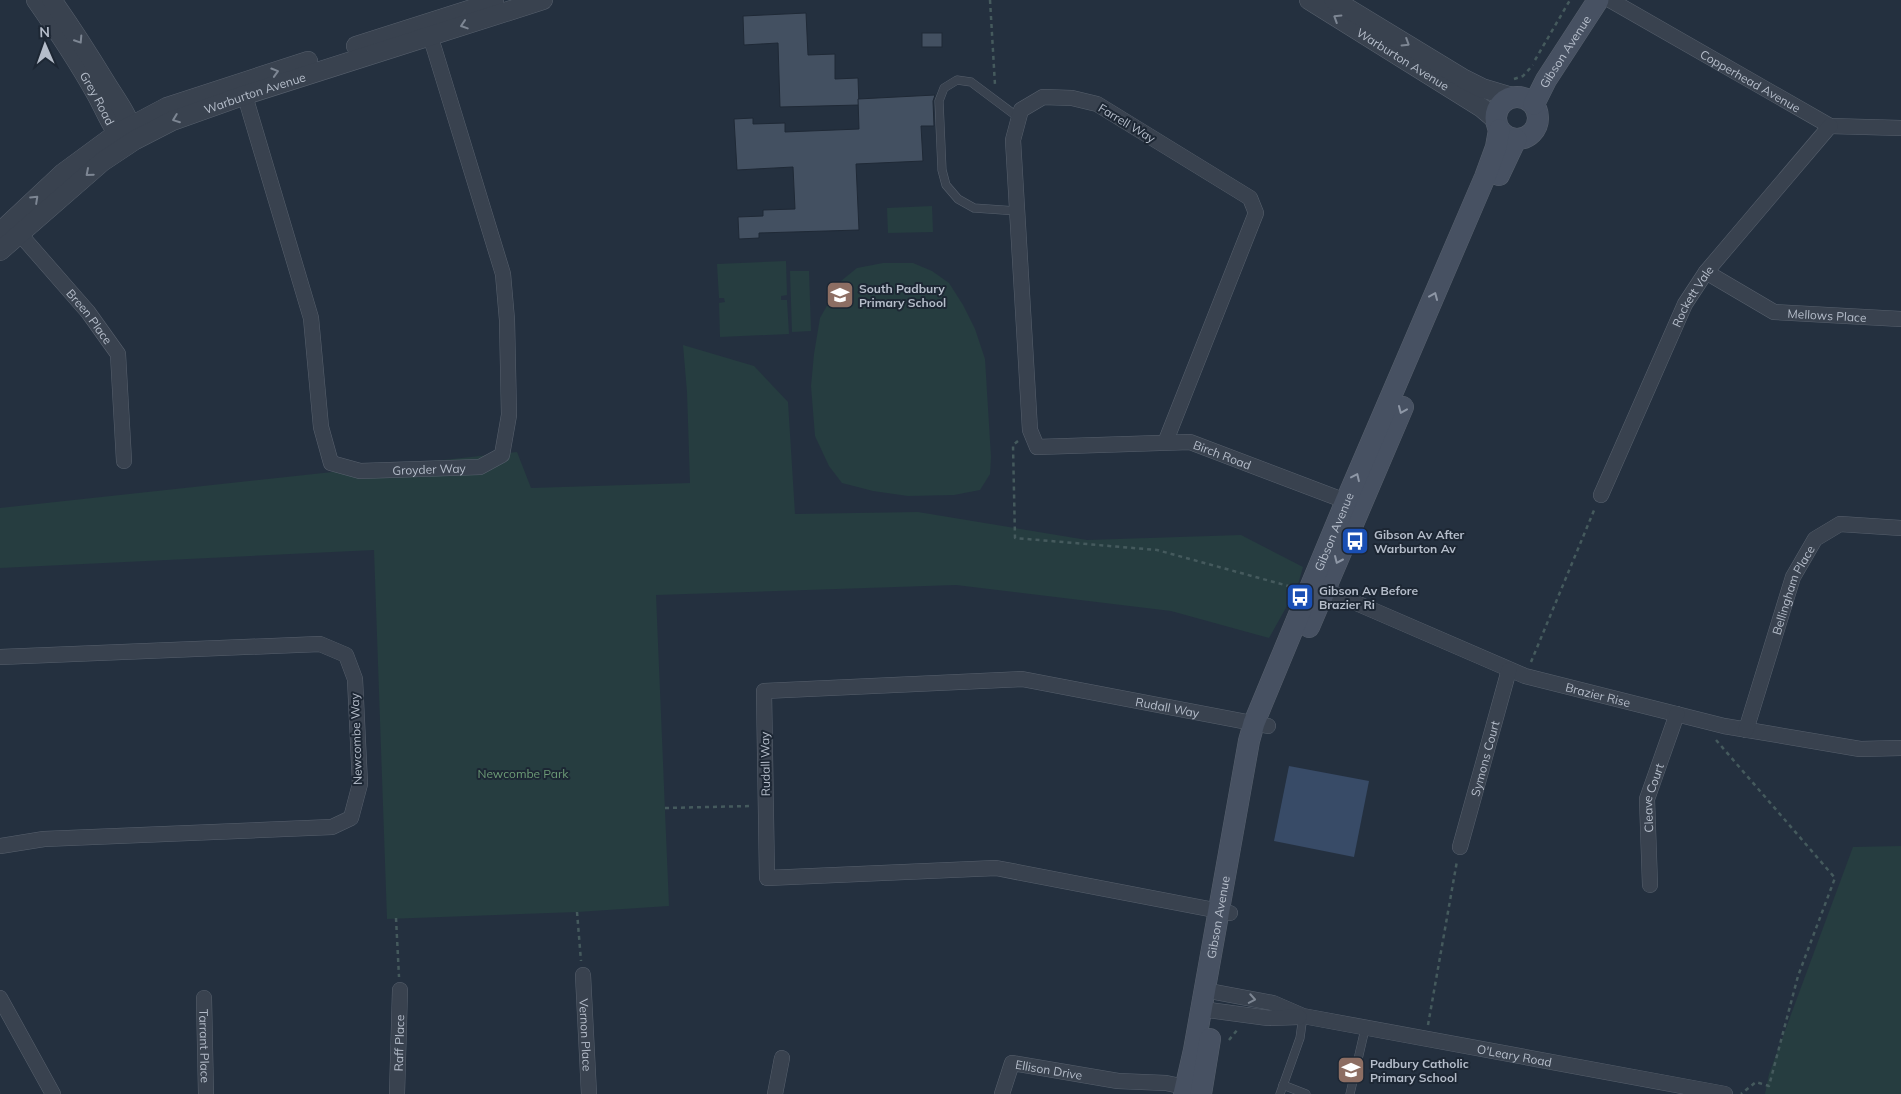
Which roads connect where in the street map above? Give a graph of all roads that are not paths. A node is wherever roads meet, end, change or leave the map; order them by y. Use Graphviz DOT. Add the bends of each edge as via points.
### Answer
graph roads {
  1 [pos="36,0"];
  2 [pos="52,0"];
  3 [pos="501,0"];
  4 [pos="544,0"];
  5 [pos="1309,0"];
  6 [pos="1586,0"];
  7 [pos="1598,0"];
  8 [pos="1610,0"];
  9 [pos="1343,2"];
  10 [pos="428,30"];
  11 [pos="243,89"];
  12 [pos="1517,95"];
  13 [pos="1019,118"];
  14 [pos="1830,126"];
  15 [pos="1901,128"];
  16 [pos="1503,130"];
  17 [pos="128,136"];
  18 [pos="1017,211"];
  19 [pos="10,229"];
  20 [pos="0,251"];
  21 [pos="1706,272"];
  22 [pos="1901,319"];
  23 [pos="1164,443"];
  24 [pos="124,461"];
  25 [pos="1601,495"];
  26 [pos="1353,504"];
  27 [pos="1901,528"];
  28 [pos="1311,587"];
  29 [pos="0,657"];
  30 [pos="1509,670"];
  31 [pos="1677,714"];
  32 [pos="1261,725"];
  33 [pos="1746,730"];
  34 [pos="1901,748"];
  35 [pos="0,846"];
  36 [pos="1460,847"];
  37 [pos="1650,886"];
  38 [pos="1224,912"];
  39 [pos="583,975"];
  40 [pos="400,990"];
  41 [pos="0,998"];
  42 [pos="204,998"];
  43 [pos="1209,1001"];
  44 [pos="1303,1016"];
  45 [pos="1365,1029"];
  46 [pos="782,1058"];
  47 [pos="1118,1081"];
  48 [pos="1283,1085"];
  49 [pos="1193,1091"];
  50 [pos="53,1094"];
  51 [pos="206,1094"];
  52 [pos="397,1094"];
  53 [pos="589,1094"];
  54 [pos="775,1094"];
  55 [pos="1002,1094"];
  56 [pos="1157,1094"];
  57 [pos="1280,1094"];
  58 [pos="1306,1094"];
  59 [pos="1350,1094"];
  60 [pos="1725,1094"];
  1 -- 17 [label="street, Grey Road"];
  2 -- 17 [label="street, Grey Road, one-way" via="79,40"];
  3 -- 10 [label="street, Warburton Avenue"];
  4 -- 10 [label="street, Warburton Avenue, one-way"];
  16 -- 5 [label="street, Warburton Avenue, one-way" via="1482,108"];
  6 -- 12 [label="main road, Gibson Avenue" via="1532,80"];
  7 -- 12 [label="main road, Gibson Avenue" via="1546,80"];
  8 -- 14 [label="street, Copperhead Avenue"];
  9 -- 12 [label="street, Warburton Avenue, one-way" via="1464,79 1482,88"];
  10 -- 11 [label="street, Warburton Avenue"];
  10 -- 11 [label="street, Groyder Way" via="502,274 507,320 509,415 502,455 480,468 360,471 331,463 321,427 310,318"];
  11 -- 17 [label="street, Warburton Avenue" via="167,107"];
  12 -- 16 [label="main road" via="1506,99 1498,108"];
  12 -- 16 [label="main road" via="1539,118 1534,131 1529,136"];
  13 -- 18 [label="street" via="1013,140"];
  13 -- 18 [label="lane" via="971,82 957,80 944,88 939,100 942,170 946,185 958,199 974,208"];
  13 -- 23 [label="street, Farrell Way" via="1021,110 1043,97 1072,98 1097,104 1250,198 1256,213"];
  14 -- 15 [label="street, Copperhead Avenue"];
  14 -- 21 [label="street, Rockett Vale"];
  16 -- 26 [label="main road, Gibson Avenue" via="1502,166 1469,252"];
  17 -- 19 [label="street, Warburton Avenue" via="102,162"];
  18 -- 23 [label="street, Birch Road" via="1030,430 1037,447"];
  19 -- 20 [label="street, Warburton Avenue"];
  19 -- 24 [label="street, Breen Place" via="88,312 118,354"];
  21 -- 22 [label="street, Mellows Place" via="1774,312"];
  21 -- 25 [label="street, Rockett Vale" via="1685,304"];
  23 -- 26 [label="street, Birch Road" via="1190,442"];
  26 -- 28 [label="main road, Gibson Avenue"];
  27 -- 33 [label="street, Bellingham Place" via="1840,524 1815,539 1792,577"];
  28 -- 30 [label="street, Brazier Rise"];
  28 -- 32 [label="main road, Gibson Avenue"];
  29 -- 35 [label="street, Newcombe Way" via="320,644 346,655 355,679 360,784 351,818 332,827 44,839"];
  30 -- 31 [label="street, Brazier Rise"];
  30 -- 36 [label="street, Symons Court"];
  31 -- 33 [label="street, Brazier Rise"];
  31 -- 37 [label="street, Cleave Court" via="1647,799"];
  32 -- 38 [label="main road, Gibson Avenue" via="1262,744"];
  32 -- 38 [label="street, Rudall Way" via="1022,680 764,690 766,878 996,868"];
  33 -- 34 [label="street, Brazier Rise" via="1860,749"];
  38 -- 43 [label="main road, Gibson Avenue"];
  39 -- 53 [label="street, Vernon Place"];
  40 -- 52 [label="street, Raff Place"];
  41 -- 50 [label="street"];
  42 -- 51 [label="street, Tarrant Place"];
  43 -- 44 [label="street, O'Leary Road" via="1273,1003"];
  43 -- 49 [label="main road, Gibson Avenue"];
  44 -- 45 [label="street, O'Leary Road"];
  44 -- 48 [label="lane" via="1300,1038"];
  45 -- 59 [label="lane"];
  45 -- 60 [label="street, O'Leary Road"];
  46 -- 54 [label="street"];
  47 -- 49 [label="street, Ellison Drive" via="1166,1083"];
  47 -- 55 [label="street, Ellison Drive" via="1012,1063"];
  47 -- 56 [label="street, Ellison Drive"];
  48 -- 57 [label="lane"];
  48 -- 58 [label="lane"];
}
